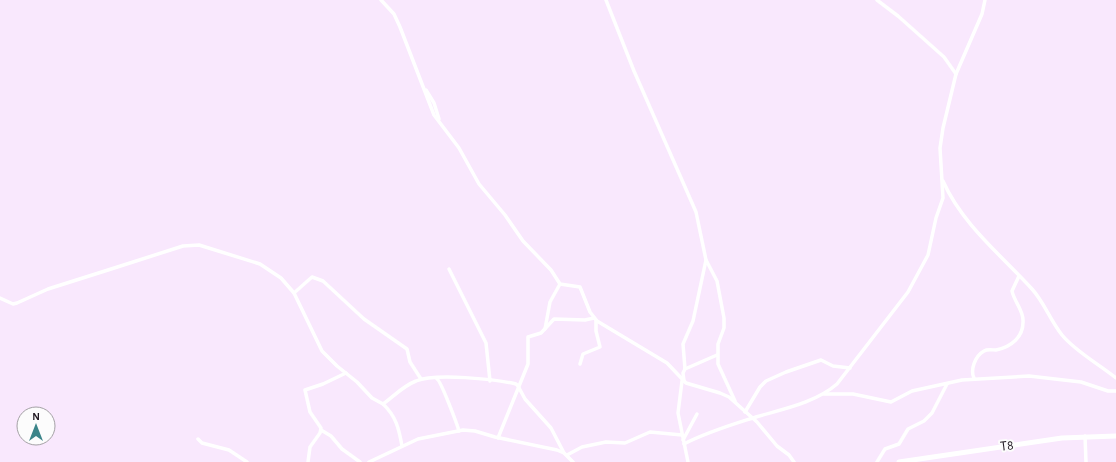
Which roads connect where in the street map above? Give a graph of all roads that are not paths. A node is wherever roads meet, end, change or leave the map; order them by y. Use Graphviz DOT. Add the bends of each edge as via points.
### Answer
graph roads {
  1 [pos="381,0"];
  2 [pos="606,0"];
  3 [pos="877,0"];
  4 [pos="985,0"];
  5 [pos="956,74"];
  6 [pos="942,179"];
  7 [pos="706,260"];
  8 [pos="449,269"];
  9 [pos="1019,276"];
  10 [pos="560,284"];
  11 [pos="294,293"];
  12 [pos="0,298"];
  13 [pos="595,319"];
  14 [pos="545,330"];
  15 [pos="717,355"];
  16 [pos="580,364"];
  17 [pos="850,368"];
  18 [pos="674,371"];
  19 [pos="685,371"];
  20 [pos="346,373"];
  21 [pos="436,378"];
  22 [pos="974,378"];
  23 [pos="1116,378"];
  24 [pos="421,379"];
  25 [pos="490,380"];
  26 [pos="683,380"];
  27 [pos="947,384"];
  28 [pos="518,386"];
  29 [pos="1116,391"];
  30 [pos="824,394"];
  31 [pos="383,404"];
  32 [pos="737,404"];
  33 [pos="745,412"];
  34 [pos="696,414"];
  35 [pos="752,418"];
  36 [pos="321,430"];
  37 [pos="459,431"];
  38 [pos="682,435"];
  39 [pos="1085,436"];
  40 [pos="1116,436"];
  41 [pos="498,438"];
  42 [pos="198,440"];
  43 [pos="684,442"];
  44 [pos="402,446"];
  45 [pos="565,454"];
  46 [pos="247,462"];
  47 [pos="308,462"];
  48 [pos="360,462"];
  49 [pos="369,462"];
  50 [pos="573,462"];
  51 [pos="688,462"];
  52 [pos="794,462"];
  53 [pos="877,462"];
  54 [pos="903,462"];
  55 [pos="1086,462"];
  1 -- 10 [label="street" via="394,14 430,105 440,122 485,191 523,241 549,267"];
  2 -- 7 [label="street" via="634,71 694,205"];
  3 -- 5 [label="street" via="944,57"];
  4 -- 5 [label="street" via="982,14"];
  5 -- 6 [label="street" via="940,141"];
  6 -- 9 [label="street" via="950,197 963,214"];
  6 -- 17 [label="street" via="942,202 926,260 908,292"];
  7 -- 15 [label="street" via="717,281 724,321"];
  7 -- 19 [label="street" via="693,321 683,344"];
  8 -- 25 [label="street" via="486,343"];
  9 -- 22 [label="street" via="1012,291 1023,320 1019,336 1016,342 1010,345 980,354 973,366"];
  9 -- 23 [label="street" via="1039,297 1061,334"];
  10 -- 13 [label="street" via="580,287"];
  10 -- 14 [label="street" via="550,302"];
  11 -- 12 [label="street" via="281,278 267,268 194,244 54,287 17,303 13,304"];
  11 -- 20 [label="street" via="322,351"];
  11 -- 24 [label="street" via="312,277 323,281 364,320 407,349 410,362"];
  13 -- 14 [label="street" via="554,319"];
  13 -- 16 [label="street" via="600,347 582,354"];
  13 -- 18 [label="street" via="667,363"];
  14 -- 28 [label="street" via="528,336 529,362"];
  15 -- 19 [label="street"];
  15 -- 32 [label="street" via="720,371"];
  17 -- 30 [label="street" via="837,384"];
  17 -- 33 [label="street" via="833,366 821,360 786,372 763,384"];
  18 -- 19 [label="street"];
  18 -- 26 [label="street"];
  19 -- 26 [label="street"];
  20 -- 31 [label="street" via="372,398"];
  20 -- 36 [label="street" via="306,390 310,412 318,421"];
  21 -- 24 [label="street"];
  21 -- 25 [label="street"];
  21 -- 37 [label="street" via="441,384"];
  22 -- 27 [label="street"];
  22 -- 29 [label="street" via="1034,377 1081,382"];
  24 -- 31 [label="street" via="406,386"];
  25 -- 28 [label="street"];
  26 -- 32 [label="street" via="688,384 723,394"];
  26 -- 38 [label="street" via="678,413"];
  27 -- 30 [label="street" via="912,391 891,402 853,394"];
  27 -- 53 [label="street" via="932,413 908,430 899,444 885,449"];
  28 -- 41 [label="street"];
  28 -- 45 [label="street" via="525,399 551,428"];
  30 -- 35 [label="street"];
  31 -- 44 [label="street" via="397,424"];
  32 -- 33 [label="street"];
  33 -- 35 [label="street"];
  34 -- 43 [label="street"];
  35 -- 43 [label="street"];
  35 -- 52 [label="street"];
  36 -- 47 [label="street" via="310,447"];
  36 -- 48 [label="street"];
  37 -- 41 [label="street" via="475,431"];
  37 -- 44 [label="street" via="425,437"];
  38 -- 43 [label="street"];
  38 -- 45 [label="street" via="650,432 625,443 601,443"];
  39 -- 40 [label="street, T8"];
  39 -- 54 [label="street, T8" via="951,453"];
  39 -- 55 [label="street"];
  41 -- 45 [label="street"];
  42 -- 46 [label="street" via="229,450"];
  43 -- 51 [label="street"];
  44 -- 49 [label="street"];
  45 -- 50 [label="street"];
}
